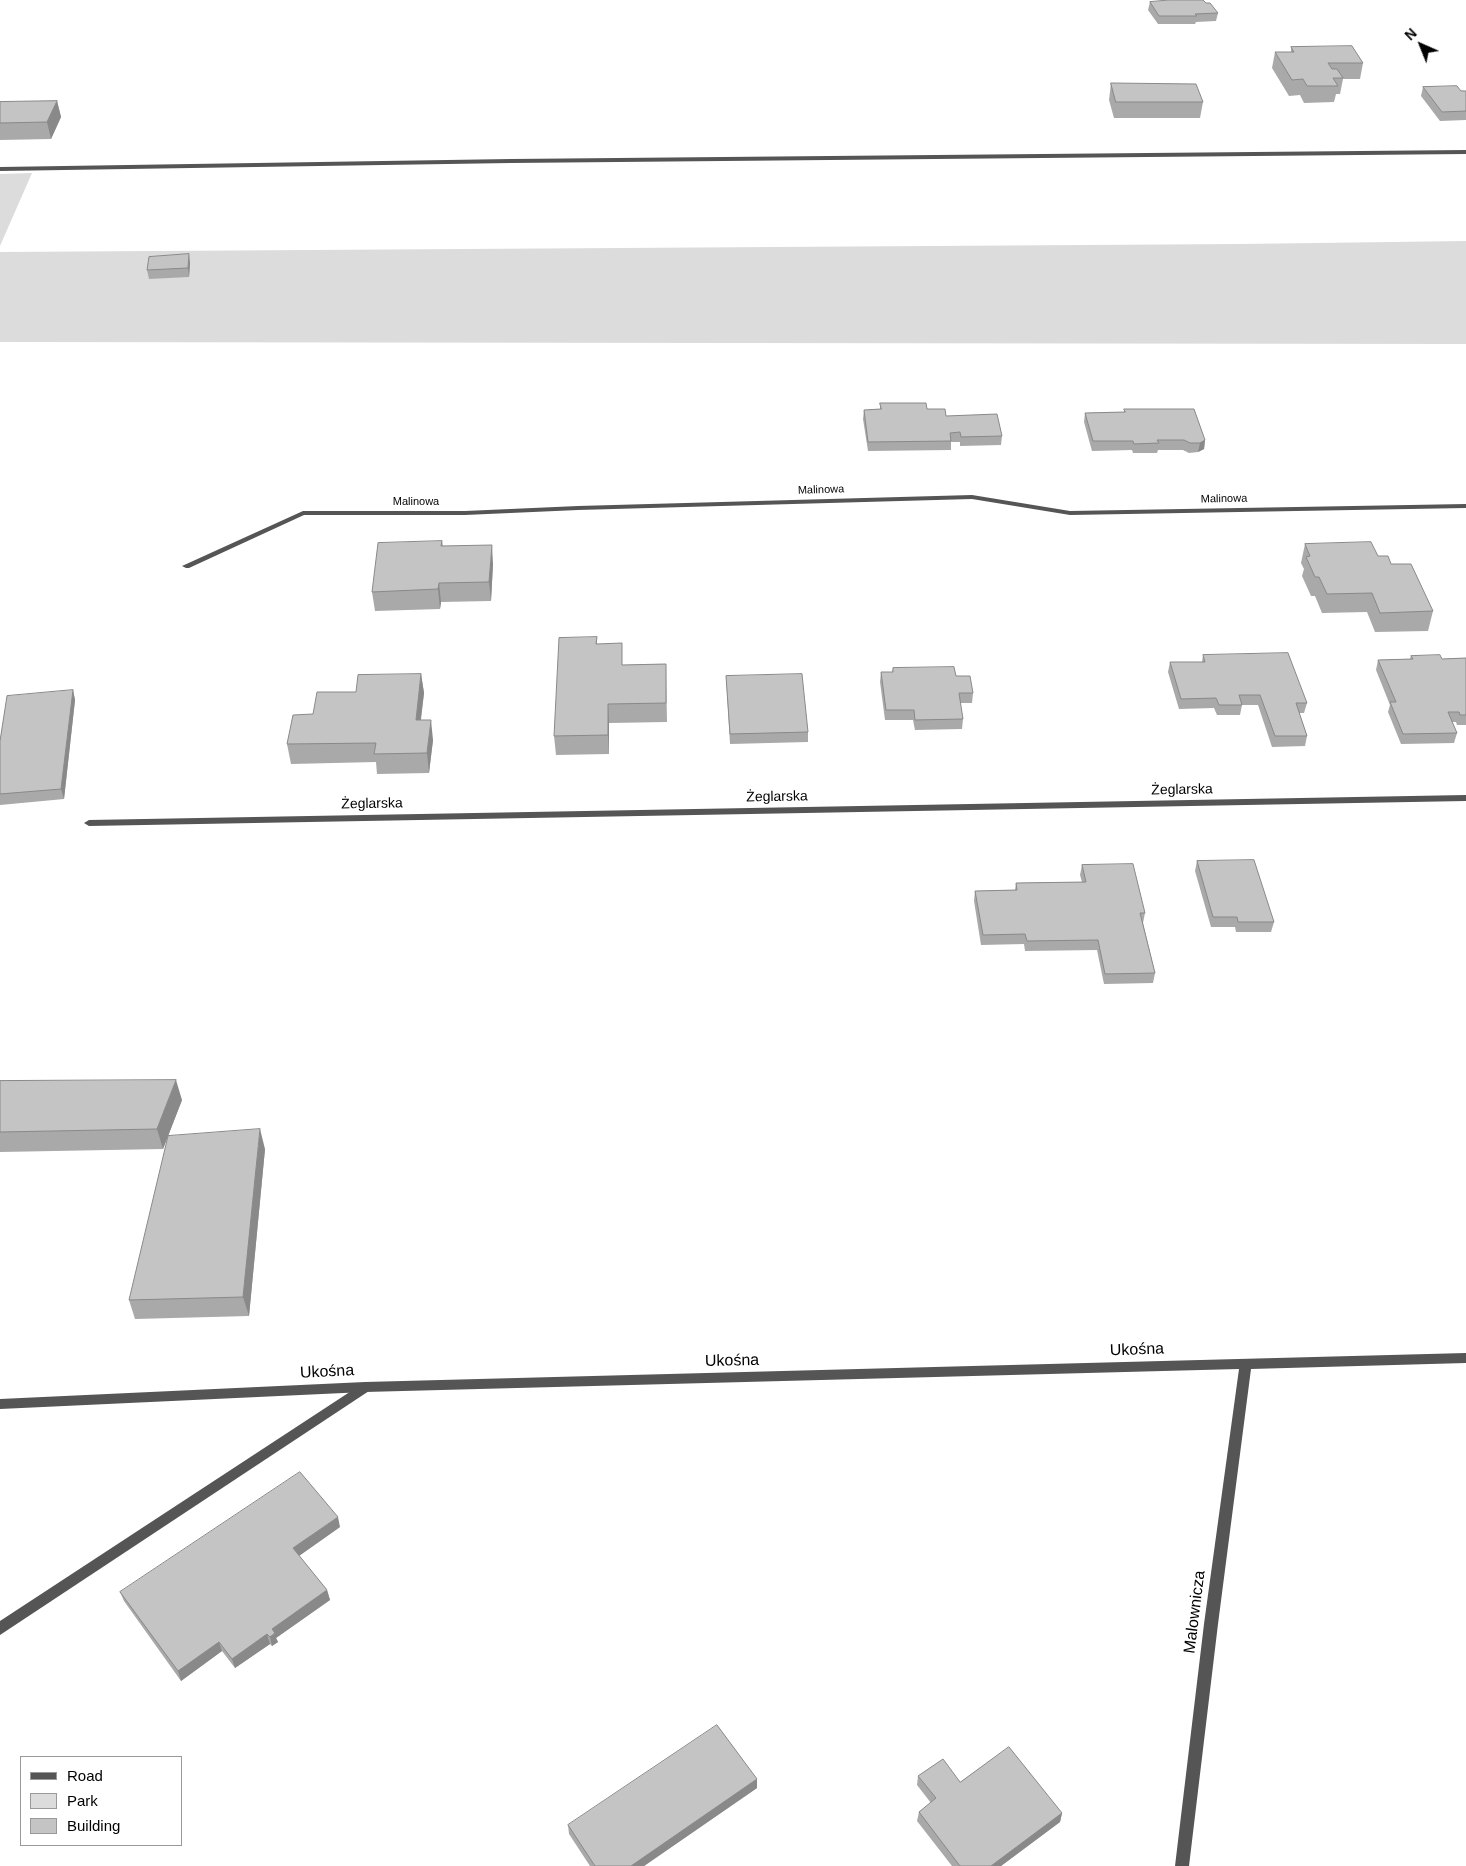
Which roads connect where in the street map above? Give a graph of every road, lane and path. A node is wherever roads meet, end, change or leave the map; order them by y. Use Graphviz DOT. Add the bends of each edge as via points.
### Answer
graph roads {
  1 [pos="1466,152"];
  2 [pos="0,169"];
  3 [pos="1466,506"];
  4 [pos="186,566"];
  5 [pos="1466,798"];
  6 [pos="89,823"];
  7 [pos="1466,1358"];
  8 [pos="1246,1364"];
  9 [pos="365,1387"];
  10 [pos="0,1404"];
  11 [pos="0,1629"];
  12 [pos="1182,1866"];
  1 -- 2 [label="street"];
  3 -- 4 [label="street, Malinowa" via="1070,513 972,497 464,514 303,513"];
  5 -- 6 [label="street, Żeglarska"];
  7 -- 8 [label="street, Ukośna"];
  8 -- 9 [label="street, Ukośna"];
  8 -- 12 [label="street, Malownicza"];
  9 -- 10 [label="street, Ukośna"];
  9 -- 11 [label="street"];
}
